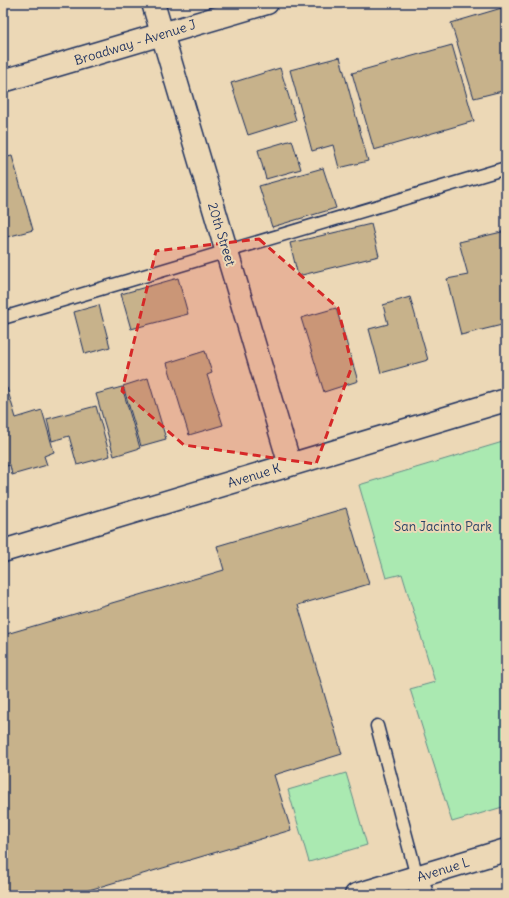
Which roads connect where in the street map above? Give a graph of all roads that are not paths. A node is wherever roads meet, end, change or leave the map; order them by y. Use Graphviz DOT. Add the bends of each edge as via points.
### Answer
graph roads {
  1 [pos="153,3"];
  2 [pos="267,3"];
  3 [pos="162,34"];
  4 [pos="3,81"];
  5 [pos="506,168"];
  6 [pos="227,252"];
  7 [pos="3,318"];
  8 [pos="506,400"];
  9 [pos="290,465"];
  10 [pos="3,551"];
  11 [pos="377,726"];
  12 [pos="506,850"];
  13 [pos="420,886"];
  14 [pos="356,895"];
  1 -- 3 [label="street, 20th Street"];
  2 -- 3 [label="street, Broadway - Avenue J"];
  3 -- 4 [label="street, Broadway - Avenue J"];
  3 -- 6 [label="street, 20th Street"];
  5 -- 6 [label="lane"];
  6 -- 7 [label="lane"];
  6 -- 9 [label="street, 20th Street"];
  8 -- 9 [label="street, Avenue K"];
  9 -- 10 [label="street, Avenue K"];
  11 -- 13 [label="lane"];
  12 -- 13 [label="street, Avenue L"];
  13 -- 14 [label="street, Avenue L"];
}
